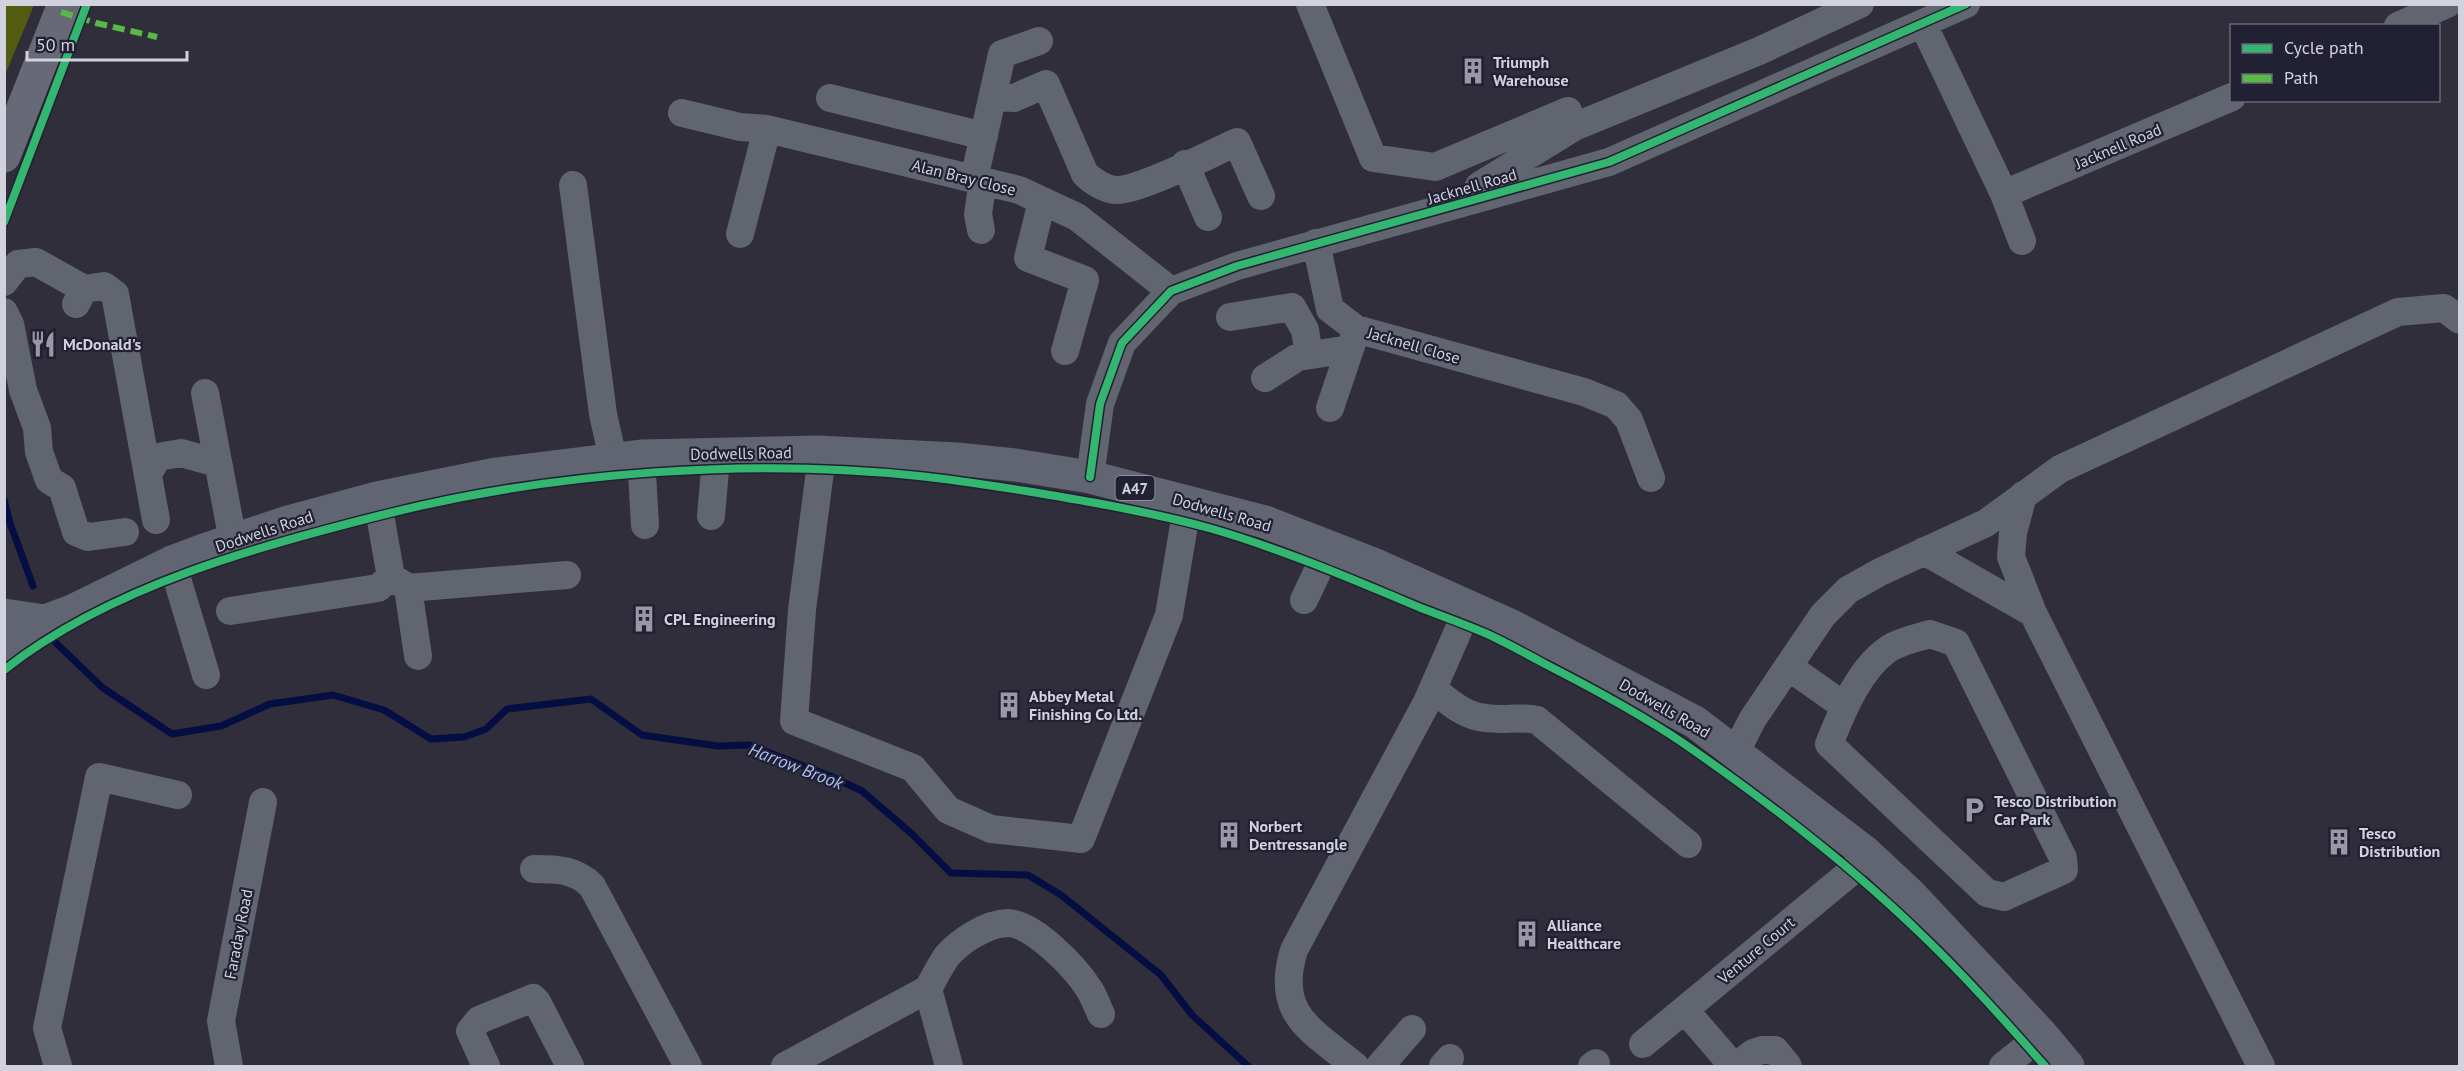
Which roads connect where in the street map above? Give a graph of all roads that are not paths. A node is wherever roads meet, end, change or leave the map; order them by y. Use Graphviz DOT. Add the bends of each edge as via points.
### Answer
graph roads {
  1 [pos="64,4"];
  2 [pos="1310,4"];
  3 [pos="1860,4"];
  4 [pos="1966,4"];
  5 [pos="2431,8"];
  6 [pos="1923,24"];
  7 [pos="2402,24"];
  8 [pos="1039,41"];
  9 [pos="993,97"];
  10 [pos="830,98"];
  11 [pos="2230,98"];
  12 [pos="682,113"];
  13 [pos="1574,127"];
  14 [pos="767,129"];
  15 [pos="984,136"];
  16 [pos="4,156"];
  17 [pos="1185,164"];
  18 [pos="978,180"];
  19 [pos="573,185"];
  20 [pos="2004,194"];
  21 [pos="1261,196"];
  22 [pos="1473,200"];
  23 [pos="1042,201"];
  24 [pos="1208,216"];
  25 [pos="981,230"];
  26 [pos="740,234"];
  27 [pos="2022,242"];
  28 [pos="1316,243"];
  29 [pos="4,282"];
  30 [pos="1171,291"];
  31 [pos="4,312"];
  32 [pos="1230,317"];
  33 [pos="2460,320"];
  34 [pos="1353,339"];
  35 [pos="1065,351"];
  36 [pos="1309,355"];
  37 [pos="1265,378"];
  38 [pos="205,393"];
  39 [pos="1330,408"];
  40 [pos="138,424"];
  41 [pos="212,434"];
  42 [pos="818,452"];
  43 [pos="713,453"];
  44 [pos="627,457"];
  45 [pos="217,463"];
  46 [pos="148,474"];
  47 [pos="1090,477"];
  48 [pos="1651,478"];
  49 [pos="2023,495"];
  50 [pos="377,498"];
  51 [pos="1188,501"];
  52 [pos="711,516"];
  53 [pos="156,520"];
  54 [pos="645,525"];
  55 [pos="125,532"];
  56 [pos="233,541"];
  57 [pos="1329,547"];
  58 [pos="1924,551"];
  59 [pos="172,562"];
  60 [pos="567,575"];
  61 [pos="400,582"];
  62 [pos="1304,600"];
  63 [pos="1469,606"];
  64 [pos="230,611"];
  65 [pos="2033,613"];
  66 [pos="4,615"];
  67 [pos="45,621"];
  68 [pos="4,650"];
  69 [pos="418,656"];
  70 [pos="1789,667"];
  71 [pos="206,675"];
  72 [pos="1433,689"];
  73 [pos="1844,706"];
  74 [pos="1736,752"];
  75 [pos="178,795"];
  76 [pos="263,802"];
  77 [pos="1688,844"];
  78 [pos="1865,852"];
  79 [pos="534,869"];
  80 [pos="928,989"];
  81 [pos="1685,1010"];
  82 [pos="1101,1014"];
  83 [pos="1412,1029"];
  84 [pos="2042,1035"];
  85 [pos="1643,1044"];
  86 [pos="567,1065"];
  87 [pos="58,1066"];
  88 [pos="229,1066"];
  89 [pos="486,1066"];
  90 [pos="688,1066"];
  91 [pos="785,1066"];
  92 [pos="949,1066"];
  93 [pos="1355,1066"];
  94 [pos="1380,1066"];
  95 [pos="1734,1066"];
  96 [pos="1788,1066"];
  97 [pos="2004,1066"];
  98 [pos="2068,1066"];
  99 [pos="2261,1066"];
  1 -- 16 [label="highway"];
  2 -- 13 [label="street" via="1373,158 1435,167 1568,111"];
  3 -- 13 [label="street" via="1759,51"];
  4 -- 6 [label="street, Jacknell Road"];
  5 -- 7 [label="street"];
  6 -- 20 [label="street"];
  6 -- 22 [label="street, Jacknell Road" via="1609,162"];
  8 -- 9 [label="street" via="1002,54"];
  9 -- 15 [label="street"];
  9 -- 17 [label="street" via="1014,98 1046,84 1085,174 1093,182 1116,190 1141,184"];
  10 -- 15 [label="street"];
  11 -- 20 [label="street, Jacknell Road"];
  12 -- 14 [label="street, Alan Bray Close" via="740,127"];
  13 -- 22 [label="street" via="1479,186"];
  14 -- 18 [label="street, Alan Bray Close"];
  14 -- 26 [label="street"];
  15 -- 18 [label="street"];
  17 -- 21 [label="street" via="1237,142"];
  17 -- 24 [label="street"];
  18 -- 23 [label="street, Alan Bray Close" via="1019,190"];
  18 -- 25 [label="street"];
  19 -- 44 [label="street" via="603,414"];
  20 -- 27 [label="street"];
  22 -- 28 [label="street, Jacknell Road"];
  23 -- 30 [label="street, Alan Bray Close" via="1077,217"];
  23 -- 35 [label="street" via="1028,258 1085,280"];
  28 -- 30 [label="street, Jacknell Road"];
  28 -- 34 [label="street, Jacknell Close" via="1330,309"];
  29 -- 40 [label="street" via="18,264 36,262 80,296 104,286 115,294"];
  30 -- 47 [label="street, Jacknell Road" via="1122,343 1100,404"];
  31 -- 55 [label="street" via="23,390 38,428 39,452 49,480 62,488 76,532 88,537"];
  32 -- 36 [label="street" via="1292,306 1305,330"];
  33 -- 49 [label="street" via="2444,308 2398,312 2060,470"];
  34 -- 36 [label="street"];
  34 -- 39 [label="street"];
  34 -- 48 [label="street, Jacknell Close" via="1584,392 1616,405 1629,420"];
  36 -- 37 [label="street" via="1298,357"];
  38 -- 41 [label="street"];
  40 -- 41 [label="street" via="153,440"];
  40 -- 46 [label="street"];
  41 -- 45 [label="street"];
  42 -- 43 [label="main road, Dodwells Road / A47"];
  42 -- 47 [label="main road, Dodwells Road / A47" via="957,459"];
  42 -- 51 [label="street" via="820,471 802,610 794,721 913,768 948,810 991,830 1082,839 1169,615"];
  43 -- 44 [label="main road, Dodwells Road / A47"];
  43 -- 52 [label="street"];
  44 -- 50 [label="main road, Dodwells Road / A47" via="496,474"];
  44 -- 54 [label="street"];
  45 -- 46 [label="street" via="181,453 158,457"];
  45 -- 56 [label="street"];
  46 -- 53 [label="street"];
  47 -- 51 [label="main road, Dodwells Road / A47"];
  49 -- 58 [label="street" via="1986,523"];
  49 -- 65 [label="street" via="2011,557"];
  50 -- 56 [label="main road, Dodwells Road / A47"];
  50 -- 61 [label="street"];
  51 -- 57 [label="main road, Dodwells Road / A47" via="1265,522"];
  56 -- 59 [label="main road, Dodwells Road / A47"];
  57 -- 62 [label="street"];
  57 -- 63 [label="main road, Dodwells Road / A47"];
  58 -- 65 [label="street"];
  58 -- 70 [label="street" via="1848,590 1823,615"];
  59 -- 67 [label="main road, Dodwells Road / A47"];
  59 -- 71 [label="street"];
  60 -- 61 [label="street"];
  61 -- 64 [label="street"];
  61 -- 69 [label="street"];
  63 -- 72 [label="street"];
  63 -- 74 [label="main road, Dodwells Road / A47" via="1695,722"];
  65 -- 99 [label="street"];
  66 -- 67 [label="main road, Dodwells Road / A47"];
  67 -- 68 [label="main road, Dodwells Road / A47"];
  70 -- 73 [label="street"];
  70 -- 74 [label="street" via="1752,720"];
  72 -- 77 [label="street" via="1460,710 1484,718 1537,720"];
  72 -- 93 [label="street" via="1290,963 1290,1004 1302,1023"];
  73 -- 73 [label="street" via="1864,674 1887,649 1930,634 1956,643 2063,858 2064,870 2004,897 1987,893 1829,744"];
  74 -- 78 [label="main road, Dodwells Road / A47"];
  75 -- 87 [label="street" via="99,777 47,1028"];
  76 -- 88 [label="street, Faraday Road" via="221,1022"];
  78 -- 81 [label="street, Venture Court" via="1852,871"];
  78 -- 84 [label="main road, Dodwells Road / A47" via="1910,894"];
  79 -- 90 [label="street" via="569,871 592,886"];
  80 -- 82 [label="street" via="947,956 969,937 1009,923 1027,930 1073,967 1090,989"];
  80 -- 91 [label="street"];
  80 -- 92 [label="street"];
  81 -- 85 [label="street, Venture Court"];
  81 -- 95 [label="street"];
  83 -- 94 [label="street"];
  84 -- 97 [label="street"];
  84 -- 98 [label="main road, Dodwells Road / A47"];
  86 -- 89 [label="street" via="533,998 472,1026 470,1031"];
  95 -- 96 [label="street" via="1762,1050 1775,1050"];
}
